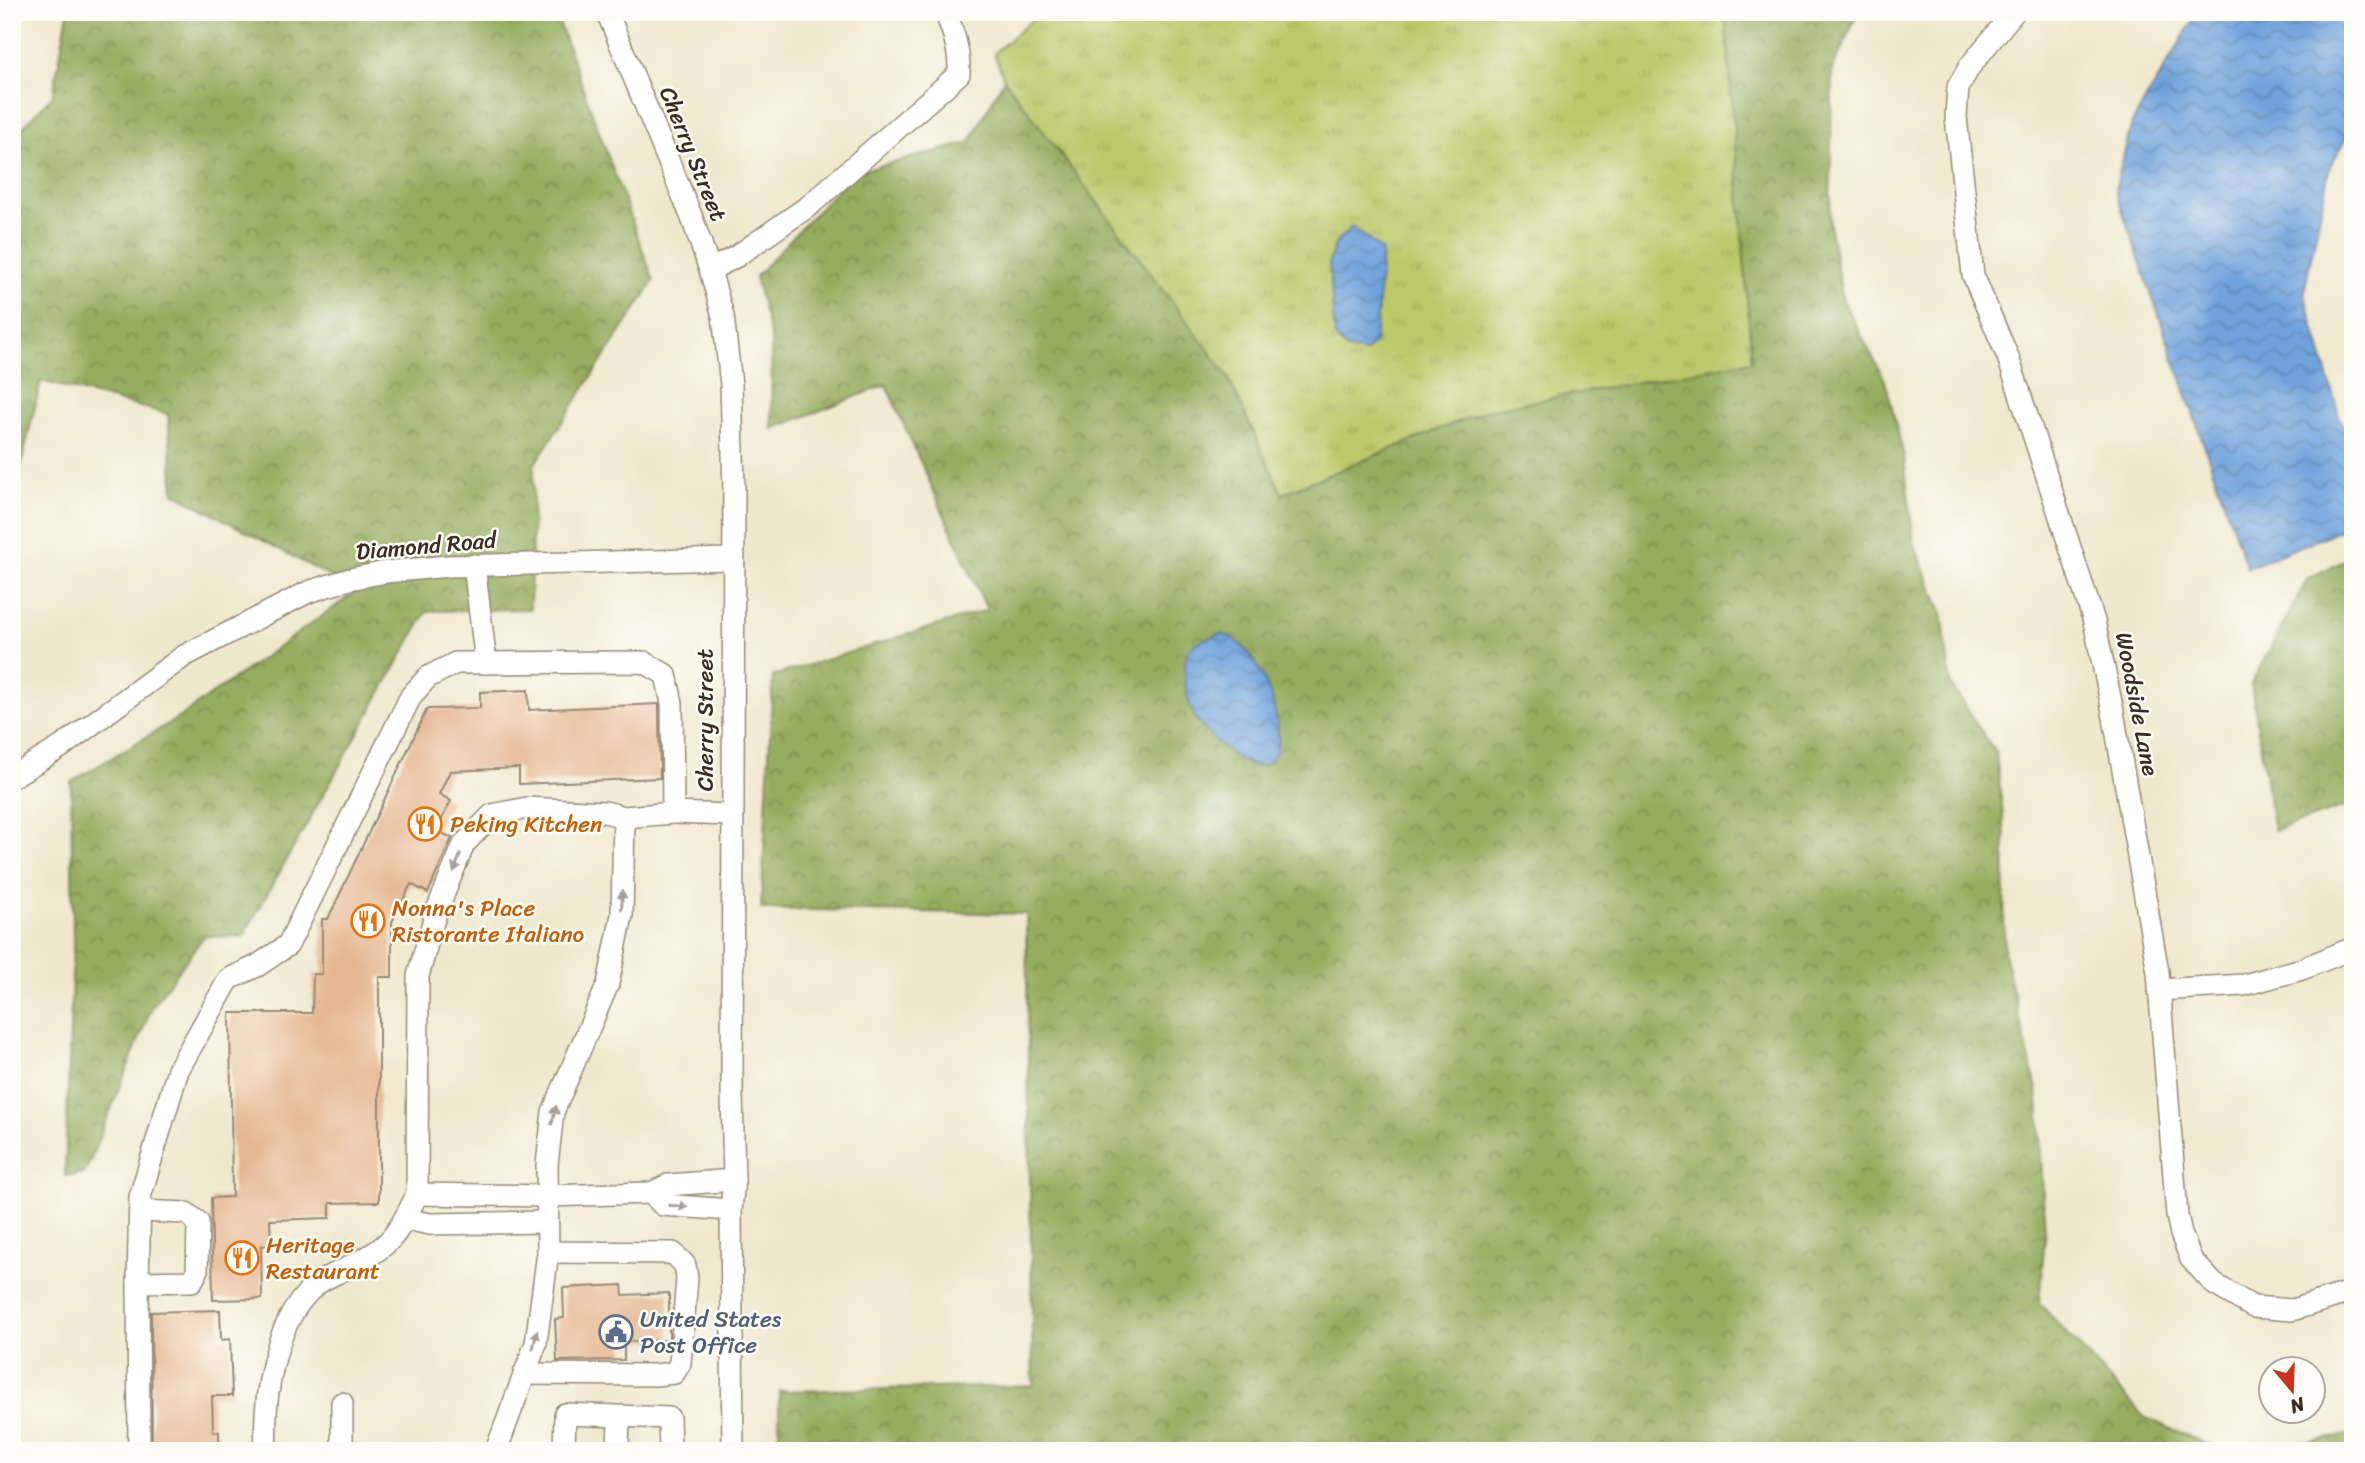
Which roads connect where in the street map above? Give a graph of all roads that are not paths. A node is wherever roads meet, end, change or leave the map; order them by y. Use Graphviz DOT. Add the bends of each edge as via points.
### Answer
graph roads {
  1 [pos="607,12"];
  2 [pos="945,12"];
  3 [pos="2014,12"];
  4 [pos="710,270"];
  5 [pos="732,559"];
  6 [pos="474,565"];
  7 [pos="486,663"];
  8 [pos="12,777"];
  9 [pos="673,813"];
  10 [pos="731,815"];
  11 [pos="624,817"];
  12 [pos="2353,948"];
  13 [pos="2160,990"];
  14 [pos="734,1180"];
  15 [pos="651,1193"];
  16 [pos="416,1194"];
  17 [pos="547,1196"];
  18 [pos="731,1210"];
  19 [pos="140,1211"];
  20 [pos="405,1219"];
  21 [pos="547,1222"];
  22 [pos="548,1252"];
  23 [pos="138,1282"];
  24 [pos="2353,1291"];
  25 [pos="524,1374"];
  26 [pos="342,1403"];
  27 [pos="619,1417"];
  28 [pos="139,1451"];
  29 [pos="266,1451"];
  30 [pos="342,1451"];
  31 [pos="496,1451"];
  32 [pos="564,1451"];
  33 [pos="618,1451"];
  34 [pos="670,1451"];
  35 [pos="733,1451"];
  1 -- 4 [label="street, Cherry Street"];
  2 -- 4 [label="street" via="960,74 810,205"];
  3 -- 13 [label="street, Woodside Lane" via="1958,87 1956,117 1973,275 2008,357 2094,621"];
  4 -- 5 [label="street, Cherry Street" via="723,316 731,384"];
  5 -- 6 [label="street, Diamond Road"];
  5 -- 10 [label="street, Cherry Street"];
  6 -- 7 [label="street"];
  6 -- 8 [label="street, Diamond Road" via="386,572 308,592 184,656 61,747"];
  7 -- 9 [label="street" via="644,662 666,675 672,703"];
  7 -- 19 [label="street" via="456,663 428,677 411,696 288,945 229,979 178,1070 140,1197"];
  9 -- 10 [label="street"];
  9 -- 11 [label="street"];
  10 -- 14 [label="street, Cherry Street"];
  11 -- 16 [label="street, one-way" via="527,808 492,815 464,844 435,915 418,976"];
  17 -- 11 [label="street, one-way" via="553,1112 608,984 622,915"];
  12 -- 13 [label="street" via="2244,985"];
  13 -- 24 [label="street, Woodside Lane" via="2177,1215 2191,1259 2214,1284 2253,1307 2292,1310"];
  14 -- 15 [label="street" via="668,1185"];
  14 -- 18 [label="street, Cherry Street"];
  15 -- 17 [label="street"];
  15 -- 18 [label="street, one-way" via="663,1205"];
  16 -- 17 [label="street"];
  16 -- 20 [label="street"];
  17 -- 21 [label="street"];
  18 -- 35 [label="street, Cherry Street"];
  19 -- 23 [label="street"];
  19 -- 23 [label="street" via="186,1213 198,1222 197,1272 192,1281"];
  20 -- 21 [label="street" via="430,1224"];
  20 -- 29 [label="street" via="391,1241 316,1284 291,1315 272,1364"];
  21 -- 22 [label="street"];
  25 -- 22 [label="street, one-way" via="536,1343"];
  22 -- 25 [label="street" via="673,1253 685,1265 687,1279 680,1363 674,1373 655,1375"];
  23 -- 28 [label="street"];
  25 -- 31 [label="street"];
  26 -- 30 [label="street"];
  27 -- 32 [label="street" via="565,1415"];
  27 -- 33 [label="street"];
  27 -- 34 [label="street" via="669,1418"];
}
